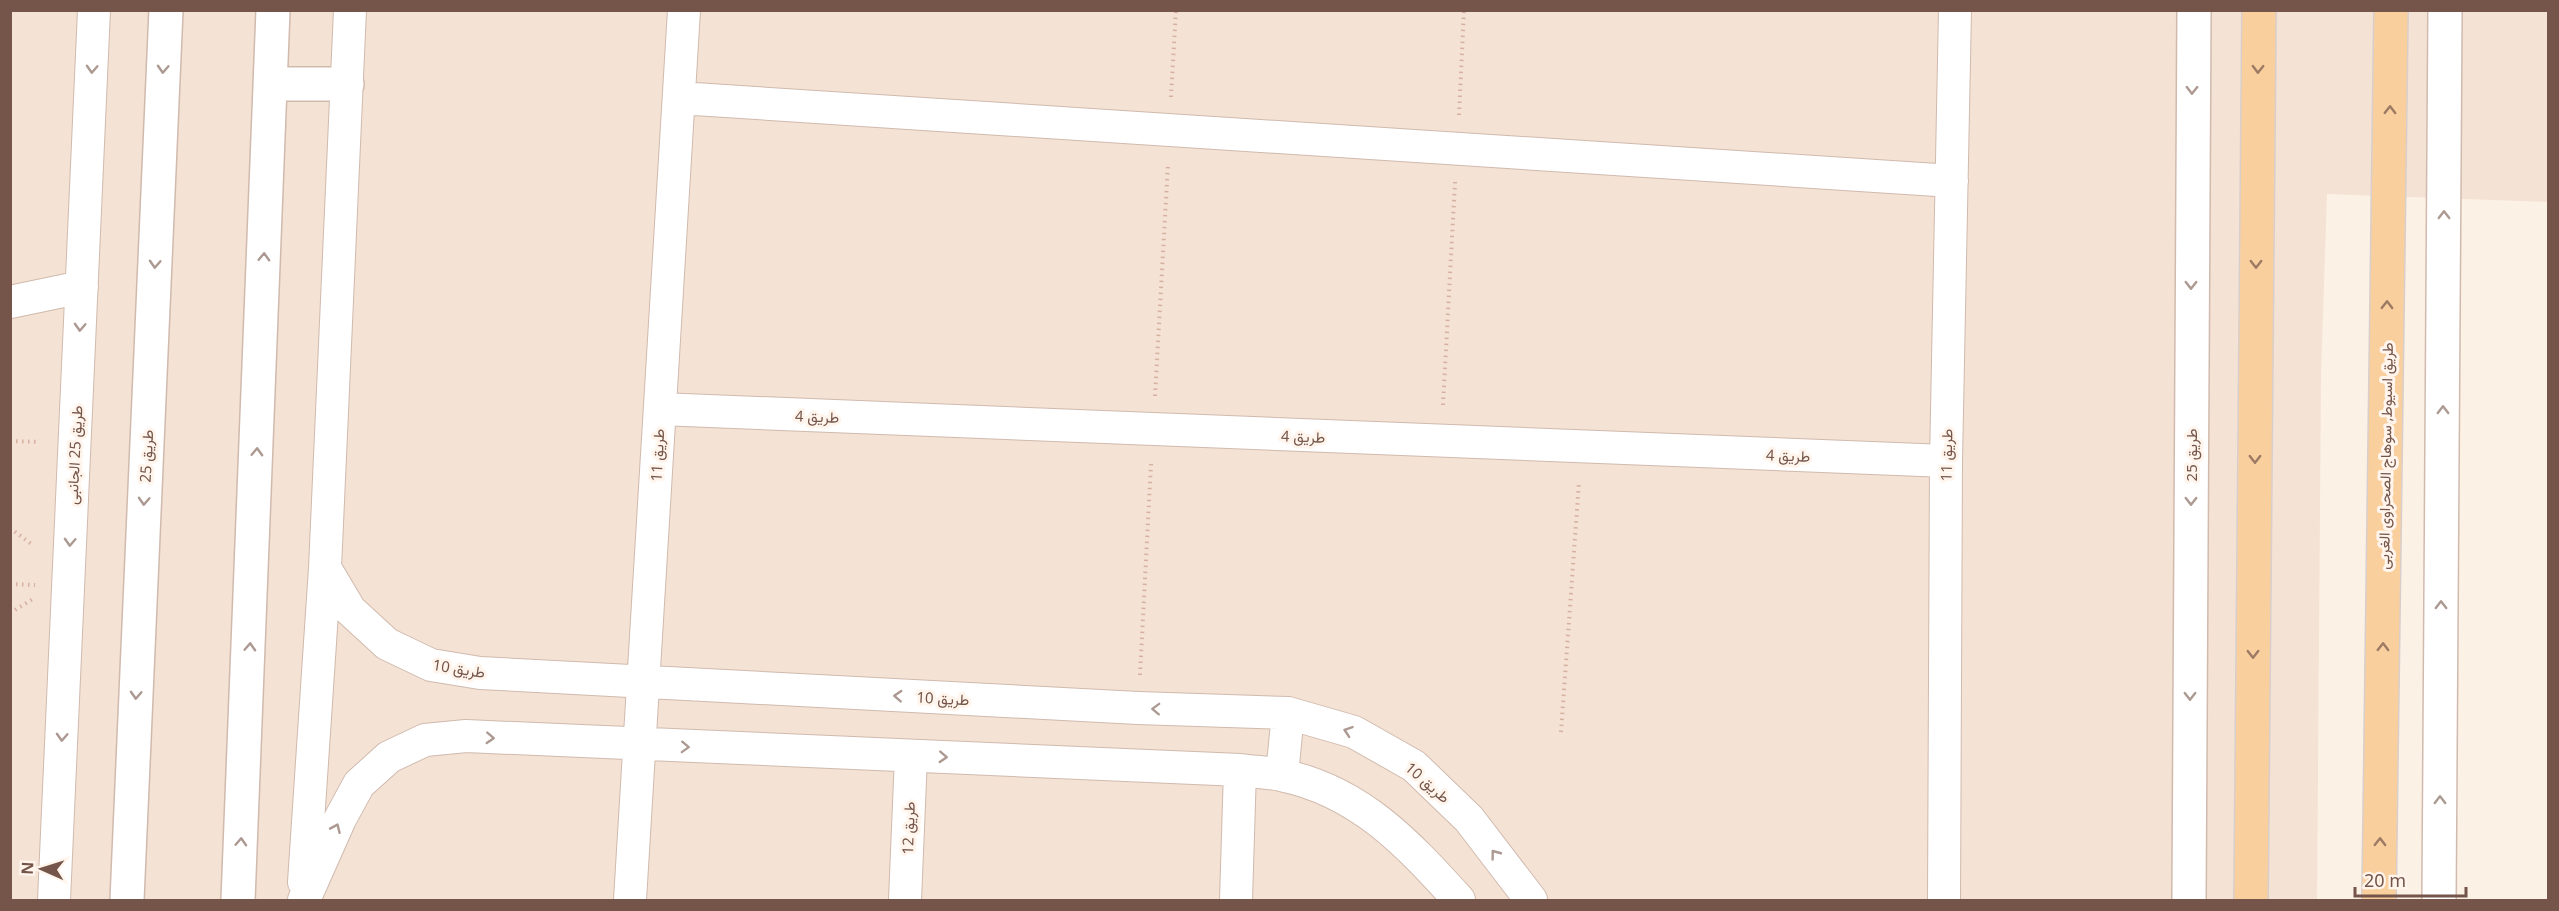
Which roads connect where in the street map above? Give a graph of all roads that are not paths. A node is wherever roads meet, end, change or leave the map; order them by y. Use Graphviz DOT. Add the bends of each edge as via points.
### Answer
graph roads {
  1 [pos="94,10"];
  2 [pos="166,10"];
  3 [pos="273,10"];
  4 [pos="350,10"];
  5 [pos="684,10"];
  6 [pos="1955,10"];
  7 [pos="2194,10"];
  8 [pos="2259,10"];
  9 [pos="2391,10"];
  10 [pos="2445,10"];
  11 [pos="270,84"];
  12 [pos="346,84"];
  13 [pos="679,98"];
  14 [pos="1952,181"];
  15 [pos="82,287"];
  16 [pos="10,302"];
  17 [pos="660,409"];
  18 [pos="1946,461"];
  19 [pos="326,568"];
  20 [pos="644,682"];
  21 [pos="1288,713"];
  22 [pos="640,745"];
  23 [pos="911,756"];
  24 [pos="1240,770"];
  25 [pos="1282,775"];
  26 [pos="54,900"];
  27 [pos="127,900"];
  28 [pos="238,900"];
  29 [pos="304,900"];
  30 [pos="630,900"];
  31 [pos="905,900"];
  32 [pos="1236,900"];
  33 [pos="1459,900"];
  34 [pos="1531,900"];
  35 [pos="1944,900"];
  36 [pos="2189,900"];
  37 [pos="2251,900"];
  38 [pos="2379,900"];
  39 [pos="2439,900"];
  1 -- 15 [label="street, طريق 25 الجانبى, one-way"];
  2 -- 27 [label="street, طريق 25, one-way"];
  3 -- 11 [label="street"];
  4 -- 12 [label="street"];
  5 -- 13 [label="street, طريق 11"];
  6 -- 14 [label="street, طريق 11"];
  7 -- 36 [label="street, طريق 25, one-way"];
  8 -- 37 [label="main road, one-way"];
  38 -- 9 [label="main road, طريق اسيوط, سوهاج الصحراوى الغربى, one-way"];
  39 -- 10 [label="street, one-way"];
  11 -- 12 [label="street"];
  28 -- 11 [label="street, one-way"];
  12 -- 19 [label="street"];
  13 -- 14 [label="street"];
  13 -- 17 [label="street, طريق 11"];
  14 -- 18 [label="street, طريق 11"];
  15 -- 16 [label="street"];
  15 -- 26 [label="street, طريق 25 الجانبى, one-way"];
  17 -- 18 [label="street, طريق 4"];
  17 -- 20 [label="street, طريق 11"];
  18 -- 35 [label="street, طريق 11"];
  19 -- 20 [label="street, طريق 10" via="350,610 387,644 431,665 480,673"];
  19 -- 29 [label="street"];
  21 -- 20 [label="street, طريق 10, one-way"];
  20 -- 22 [label="street, طريق 11"];
  21 -- 25 [label="street"];
  34 -- 21 [label="street, طريق 10, one-way" via="1469,819 1414,766 1354,732"];
  22 -- 23 [label="street, one-way"];
  29 -- 22 [label="street, one-way" via="359,784 389,757 425,740 465,736"];
  22 -- 30 [label="street, طريق 11"];
  23 -- 24 [label="street, one-way"];
  23 -- 31 [label="street, طريق 12"];
  24 -- 25 [label="street"];
  24 -- 32 [label="street"];
  25 -- 33 [label="street" via="1331,792 1376,817"];
}
